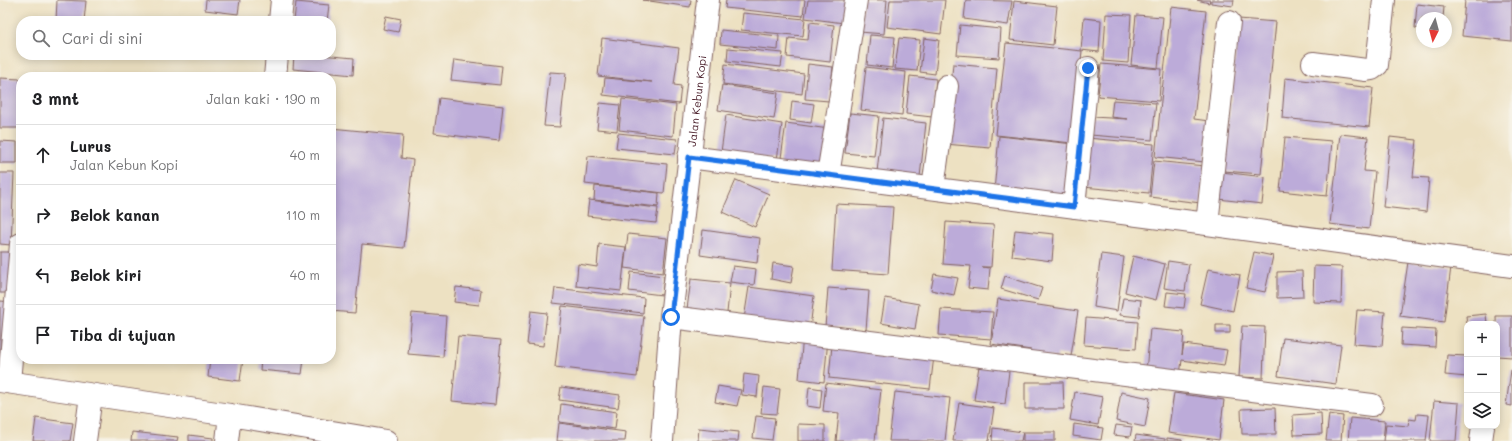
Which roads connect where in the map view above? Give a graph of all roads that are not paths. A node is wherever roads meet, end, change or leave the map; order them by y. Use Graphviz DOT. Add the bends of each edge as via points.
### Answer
graph roads {
  1 [pos="282,0"];
  2 [pos="708,0"];
  3 [pos="856,0"];
  4 [pos="1384,0"];
  5 [pos="280,16"];
  6 [pos="1229,22"];
  7 [pos="277,60"];
  8 [pos="1314,63"];
  9 [pos="1088,68"];
  10 [pos="275,72"];
  11 [pos="947,86"];
  12 [pos="689,157"];
  13 [pos="828,175"];
  14 [pos="933,188"];
  15 [pos="1074,207"];
  16 [pos="1207,224"];
  17 [pos="1512,266"];
  18 [pos="16,287"];
  19 [pos="671,317"];
  20 [pos="5,382"];
  21 [pos="90,394"];
  22 [pos="1372,405"];
  23 [pos="230,414"];
  24 [pos="1483,429"];
  25 [pos="85,441"];
  26 [pos="227,441"];
  27 [pos="386,441"];
  28 [pos="662,441"];
  29 [pos="1481,441"];
  1 -- 5 [label="street"];
  2 -- 12 [label="street, Jalan Kebun Kopi"];
  3 -- 13 [label="street"];
  4 -- 8 [label="street" via="1376,65 1372,69"];
  6 -- 16 [label="street"];
  7 -- 10 [label="street"];
  9 -- 15 [label="street"];
  11 -- 14 [label="street"];
  12 -- 13 [label="street"];
  12 -- 19 [label="street, Jalan Kebun Kopi"];
  13 -- 14 [label="street"];
  14 -- 15 [label="street"];
  15 -- 16 [label="street"];
  16 -- 17 [label="street"];
  18 -- 20 [label="street"];
  19 -- 22 [label="street"];
  19 -- 28 [label="street, Jalan Kebun Kopi"];
  20 -- 21 [label="street"];
  21 -- 23 [label="street"];
  21 -- 25 [label="street"];
  23 -- 26 [label="street"];
  23 -- 27 [label="street"];
  24 -- 29 [label="street"];
}
